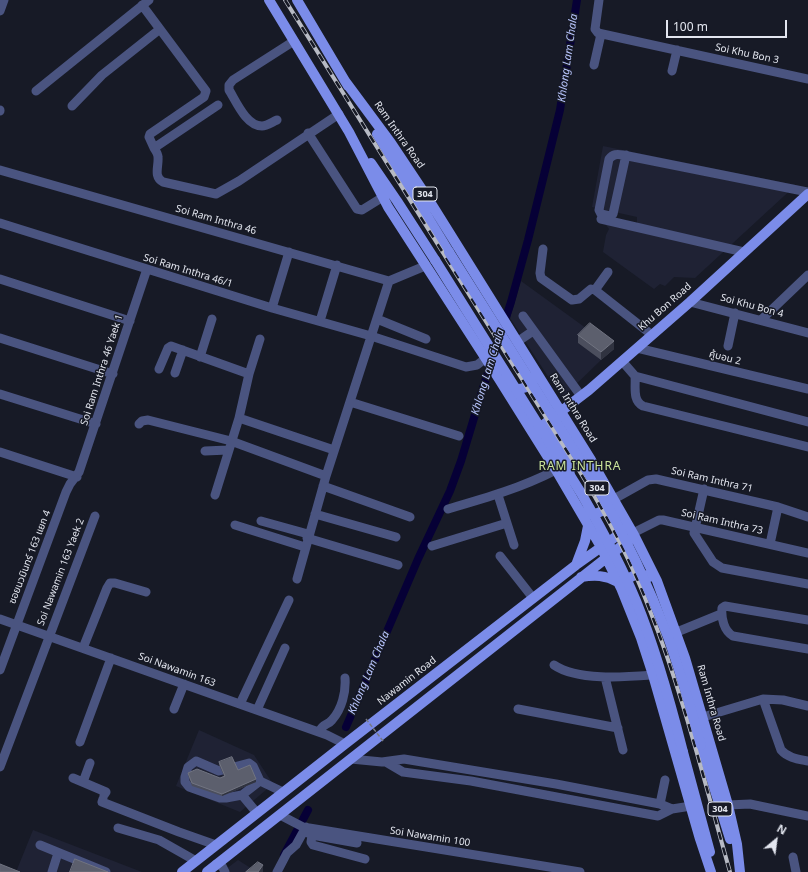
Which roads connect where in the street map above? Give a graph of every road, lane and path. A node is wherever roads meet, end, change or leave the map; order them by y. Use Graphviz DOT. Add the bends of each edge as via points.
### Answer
graph roads {
  1 [pos="4,0"];
  2 [pos="268,0"];
  3 [pos="297,0"];
  4 [pos="599,0"];
  5 [pos="145,3"];
  6 [pos="0,11"];
  7 [pos="160,29"];
  8 [pos="601,34"];
  9 [pos="294,41"];
  10 [pos="677,50"];
  11 [pos="594,65"];
  12 [pos="672,72"];
  13 [pos="808,79"];
  14 [pos="345,81"];
  15 [pos="36,91"];
  16 [pos="218,105"];
  17 [pos="72,106"];
  18 [pos="339,114"];
  19 [pos="276,120"];
  20 [pos="349,132"];
  21 [pos="308,134"];
  22 [pos="154,148"];
  23 [pos="626,155"];
  24 [pos="0,170"];
  25 [pos="604,180"];
  26 [pos="620,183"];
  27 [pos="808,193"];
  28 [pos="383,196"];
  29 [pos="601,219"];
  30 [pos="0,223"];
  31 [pos="543,249"];
  32 [pos="289,252"];
  33 [pos="744,252"];
  34 [pos="337,265"];
  35 [pos="425,266"];
  36 [pos="146,269"];
  37 [pos="608,272"];
  38 [pos="808,275"];
  39 [pos="0,279"];
  40 [pos="389,281"];
  41 [pos="595,290"];
  42 [pos="690,302"];
  43 [pos="272,308"];
  44 [pos="735,313"];
  45 [pos="523,316"];
  46 [pos="212,319"];
  47 [pos="377,319"];
  48 [pos="761,320"];
  49 [pos="130,321"];
  50 [pos="320,321"];
  51 [pos="533,331"];
  52 [pos="808,333"];
  53 [pos="652,334"];
  54 [pos="371,336"];
  55 [pos="0,338"];
  56 [pos="515,338"];
  57 [pos="260,339"];
  58 [pos="426,339"];
  59 [pos="728,346"];
  60 [pos="637,348"];
  61 [pos="183,350"];
  62 [pos="200,357"];
  63 [pos="487,360"];
  64 [pos="622,361"];
  65 [pos="159,370"];
  66 [pos="536,372"];
  67 [pos="175,373"];
  68 [pos="113,374"];
  69 [pos="249,374"];
  70 [pos="635,376"];
  71 [pos="505,389"];
  72 [pos="808,389"];
  73 [pos="0,394"];
  74 [pos="581,396"];
  75 [pos="350,402"];
  76 [pos="562,412"];
  77 [pos="239,418"];
  78 [pos="550,420"];
  79 [pos="808,422"];
  80 [pos="96,424"];
  81 [pos="139,424"];
  82 [pos="532,433"];
  83 [pos="459,436"];
  84 [pos="230,446"];
  85 [pos="808,447"];
  86 [pos="334,450"];
  87 [pos="205,451"];
  88 [pos="0,452"];
  89 [pos="556,470"];
  90 [pos="77,476"];
  91 [pos="326,476"];
  92 [pos="323,486"];
  93 [pos="704,489"];
  94 [pos="568,491"];
  95 [pos="215,495"];
  96 [pos="498,495"];
  97 [pos="612,495"];
  98 [pos="778,507"];
  99 [pos="448,509"];
  100 [pos="578,509"];
  101 [pos="314,514"];
  102 [pos="95,516"];
  103 [pos="410,517"];
  104 [pos="808,517"];
  105 [pos="261,521"];
  106 [pos="507,522"];
  107 [pos="235,525"];
  108 [pos="588,526"];
  109 [pos="695,527"];
  110 [pos="632,532"];
  111 [pos="396,537"];
  112 [pos="307,540"];
  113 [pos="770,544"];
  114 [pos="514,545"];
  115 [pos="432,546"];
  116 [pos="600,547"];
  117 [pos="808,553"];
  118 [pos="500,556"];
  119 [pos="605,557"];
  120 [pos="398,564"];
  121 [pos="576,565"];
  122 [pos="579,578"];
  123 [pos="297,579"];
  124 [pos="657,581"];
  125 [pos="808,584"];
  126 [pos="620,585"];
  127 [pos="146,592"];
  128 [pos="533,598"];
  129 [pos="289,600"];
  130 [pos="721,614"];
  131 [pos="0,619"];
  132 [pos="808,620"];
  133 [pos="16,625"];
  134 [pos="677,632"];
  135 [pos="49,636"];
  136 [pos="83,648"];
  137 [pos="285,648"];
  138 [pos="808,649"];
  139 [pos="111,658"];
  140 [pos="554,666"];
  141 [pos="0,670"];
  142 [pos="653,675"];
  143 [pos="604,677"];
  144 [pos="345,678"];
  145 [pos="184,684"];
  146 [pos="763,699"];
  147 [pos="240,704"];
  148 [pos="808,706"];
  149 [pos="174,709"];
  150 [pos="518,709"];
  151 [pos="257,710"];
  152 [pos="703,718"];
  153 [pos="366,719"];
  154 [pos="618,728"];
  155 [pos="319,732"];
  156 [pos="383,741"];
  157 [pos="80,742"];
  158 [pos="345,744"];
  159 [pos="623,750"];
  160 [pos="351,759"];
  161 [pos="808,761"];
  162 [pos="386,762"];
  163 [pos="90,763"];
  164 [pos="0,767"];
  165 [pos="473,770"];
  166 [pos="73,778"];
  167 [pos="260,780"];
  168 [pos="665,780"];
  169 [pos="471,781"];
  170 [pos="82,782"];
  171 [pos="556,784"];
  172 [pos="283,792"];
  173 [pos="242,795"];
  174 [pos="554,796"];
  175 [pos="660,804"];
  176 [pos="728,805"];
  177 [pos="691,806"];
  178 [pos="672,809"];
  179 [pos="257,813"];
  180 [pos="280,815"];
  181 [pos="808,816"];
  182 [pos="118,828"];
  183 [pos="305,828"];
  184 [pos="356,842"];
  185 [pos="40,845"];
  186 [pos="216,845"];
  187 [pos="58,853"];
  188 [pos="793,857"];
  189 [pos="365,859"];
  190 [pos="196,861"];
  191 [pos="216,864"];
  192 [pos="52,872"];
  193 [pos="106,872"];
  194 [pos="182,872"];
  195 [pos="207,872"];
  196 [pos="225,872"];
  197 [pos="277,872"];
  198 [pos="580,872"];
  199 [pos="713,872"];
  200 [pos="740,872"];
  201 [pos="796,872"];
  1 -- 6 [label="street"];
  2 -- 9 [label="main road, 304"];
  3 -- 14 [label="main road, Ram Inthra Road / 304"];
  4 -- 8 [label="street" via="595,29"];
  5 -- 7 [label="street"];
  5 -- 15 [label="street"];
  7 -- 17 [label="street" via="102,75"];
  7 -- 22 [label="street" via="206,94 150,134"];
  8 -- 10 [label="street, Soi Khu Bon 3"];
  8 -- 11 [label="street"];
  9 -- 18 [label="main road, 304"];
  9 -- 19 [label="street" via="229,85 229,90 248,121 263,126"];
  10 -- 12 [label="street"];
  10 -- 13 [label="street, Soi Khu Bon 3"];
  14 -- 56 [label="main road, Ram Inthra Road / 304" via="408,168"];
  14 -- 200 [label="main road, Ram Inthra Road / 304, bridge" via="596,485 615,520 650,592 666,632"];
  16 -- 22 [label="street"];
  18 -- 20 [label="main road, 304"];
  18 -- 21 [label="street"];
  20 -- 28 [label="main road, 304"];
  20 -- 199 [label="main road, 304, bridge" via="398,201 602,530 636,600 667,690 709,844"];
  21 -- 22 [label="street" via="216,194 159,180 158,156"];
  21 -- 28 [label="street" via="357,209 362,210"];
  23 -- 25 [label="street" via="617,154 609,159"];
  23 -- 26 [label="street"];
  23 -- 27 [label="street"];
  24 -- 32 [label="street, Soi Ram Inthra 46"];
  25 -- 26 [label="street"];
  25 -- 26 [label="street" via="599,211 610,216"];
  27 -- 33 [label="main road, Khu Bon Road"];
  28 -- 35 [label="main road, 304"];
  29 -- 33 [label="street"];
  30 -- 36 [label="street, Soi Ram Inthra 46/1"];
  31 -- 41 [label="street" via="540,273 543,280 572,300 579,299 591,289"];
  32 -- 34 [label="street, Soi Ram Inthra 46"];
  32 -- 43 [label="street"];
  33 -- 42 [label="main road, Khu Bon Road"];
  34 -- 40 [label="street, Soi Ram Inthra 46"];
  34 -- 50 [label="street"];
  35 -- 40 [label="street"];
  35 -- 63 [label="main road, 304"];
  36 -- 43 [label="street, Soi Ram Inthra 46/1"];
  36 -- 49 [label="street, Soi Ram Inthra 46 Yaek 1"];
  37 -- 41 [label="street"];
  38 -- 48 [label="street"];
  39 -- 49 [label="street"];
  40 -- 47 [label="street"];
  41 -- 53 [label="street"];
  42 -- 44 [label="street, Soi Khu Bon 4"];
  42 -- 53 [label="main road, Khu Bon Road"];
  43 -- 50 [label="street, Soi Ram Inthra 46/1"];
  44 -- 48 [label="street, Soi Khu Bon 4"];
  44 -- 59 [label="street"];
  45 -- 51 [label="street"];
  46 -- 62 [label="street"];
  47 -- 54 [label="street"];
  47 -- 58 [label="street"];
  48 -- 52 [label="street, Soi Khu Bon 4"];
  49 -- 68 [label="street, Soi Ram Inthra 46 Yaek 1"];
  50 -- 54 [label="street, Soi Ram Inthra 46/1"];
  51 -- 56 [label="street"];
  51 -- 74 [label="street"];
  53 -- 60 [label="main road, Khu Bon Road"];
  54 -- 63 [label="street, Soi Ram Inthra 46/1" via="466,367"];
  54 -- 75 [label="street"];
  55 -- 68 [label="street"];
  56 -- 66 [label="main road, Ram Inthra Road / 304"];
  57 -- 69 [label="street"];
  60 -- 64 [label="main road, Khu Bon Road"];
  60 -- 72 [label="street, คู้บอน 2"];
  61 -- 62 [label="street"];
  61 -- 65 [label="street" via="171,346 168,348"];
  61 -- 67 [label="street"];
  62 -- 69 [label="street"];
  63 -- 71 [label="main road, 304"];
  64 -- 70 [label="street"];
  64 -- 74 [label="main road, Khu Bon Road"];
  66 -- 71 [label="main road" via="534,380 526,388"];
  66 -- 76 [label="main road, Ram Inthra Road / 304"];
  68 -- 80 [label="street, Soi Ram Inthra 46 Yaek 1"];
  69 -- 77 [label="street"];
  70 -- 79 [label="street"];
  70 -- 85 [label="street" via="636,399 643,406"];
  71 -- 82 [label="main road, 304"];
  73 -- 80 [label="street"];
  74 -- 76 [label="main road, Khu Bon Road"];
  75 -- 83 [label="street"];
  75 -- 86 [label="street"];
  76 -- 78 [label="main road, Khu Bon Road"];
  76 -- 97 [label="main road, Ram Inthra Road / 304"];
  77 -- 84 [label="street"];
  77 -- 86 [label="street"];
  78 -- 82 [label="main road, Khu Bon Road"];
  78 -- 94 [label="main road" via="549,427 570,466"];
  80 -- 90 [label="street, Soi Ram Inthra 46 Yaek 1"];
  81 -- 84 [label="street" via="148,420"];
  82 -- 89 [label="main road, 304"];
  84 -- 87 [label="street"];
  84 -- 91 [label="street"];
  84 -- 95 [label="street"];
  86 -- 91 [label="street"];
  88 -- 90 [label="street"];
  89 -- 94 [label="main road, 304"];
  89 -- 96 [label="street"];
  90 -- 133 [label="street, ซอยนวมินทร์ 163 แยก 4" via="66,492"];
  91 -- 92 [label="street"];
  92 -- 101 [label="street"];
  92 -- 103 [label="street"];
  93 -- 97 [label="street, Soi Ram Inthra 71" via="652,479"];
  93 -- 98 [label="street, Soi Ram Inthra 71"];
  93 -- 109 [label="street"];
  94 -- 100 [label="main road, 304"];
  96 -- 99 [label="street"];
  96 -- 106 [label="street"];
  97 -- 100 [label="main road" via="600,512 593,514"];
  97 -- 110 [label="main road, Ram Inthra Road / 304"];
  98 -- 104 [label="street, Soi Ram Inthra 71"];
  98 -- 113 [label="street"];
  100 -- 108 [label="main road, 304"];
  101 -- 111 [label="street"];
  101 -- 112 [label="street"];
  102 -- 135 [label="street, Soi Nawamin 163 Yaek 2"];
  105 -- 112 [label="street"];
  106 -- 114 [label="street"];
  106 -- 115 [label="street"];
  107 -- 112 [label="street"];
  108 -- 116 [label="main road, 304"];
  108 -- 121 [label="main road"];
  109 -- 110 [label="street, Soi Ram Inthra 73" via="659,520"];
  109 -- 113 [label="street, Soi Ram Inthra 73"];
  109 -- 125 [label="street" via="694,533 713,562 722,568"];
  110 -- 116 [label="main road, Nawamin Road"];
  110 -- 119 [label="main road"];
  110 -- 124 [label="main road, Ram Inthra Road / 304"];
  112 -- 120 [label="street"];
  112 -- 123 [label="street"];
  113 -- 117 [label="street, Soi Ram Inthra 73"];
  116 -- 119 [label="main road, 304"];
  116 -- 121 [label="main road, Nawamin Road"];
  118 -- 128 [label="street"];
  119 -- 122 [label="main road"];
  119 -- 126 [label="main road, 304"];
  121 -- 128 [label="main road, Nawamin Road"];
  122 -- 126 [label="main road" via="596,575 611,578"];
  122 -- 160 [label="main road"];
  124 -- 126 [label="main road" via="638,574 627,578"];
  124 -- 134 [label="main road, Ram Inthra Road / 304"];
  126 -- 142 [label="main road, 304"];
  127 -- 136 [label="street" via="115,582 110,583"];
  128 -- 158 [label="main road, Nawamin Road"];
  129 -- 147 [label="street"];
  130 -- 132 [label="street" via="725,606"];
  130 -- 134 [label="street"];
  130 -- 138 [label="street" via="728,634"];
  131 -- 133 [label="street, Soi Nawamin 163"];
  133 -- 135 [label="street, Soi Nawamin 163"];
  133 -- 141 [label="street, ซอยนวมินทร์ 163 แยก 4"];
  134 -- 152 [label="main road, Ram Inthra Road / 304"];
  135 -- 136 [label="street, Soi Nawamin 163"];
  135 -- 164 [label="street, Soi Nawamin 163 Yaek 2"];
  136 -- 139 [label="street, Soi Nawamin 163"];
  137 -- 151 [label="street"];
  139 -- 145 [label="street, Soi Nawamin 163"];
  139 -- 157 [label="street"];
  140 -- 143 [label="street" via="564,671"];
  142 -- 143 [label="street"];
  142 -- 177 [label="main road, 304"];
  143 -- 154 [label="street"];
  144 -- 155 [label="street" via="345,690 340,706 332,721 323,725"];
  145 -- 147 [label="street, Soi Nawamin 163"];
  145 -- 149 [label="street"];
  146 -- 148 [label="street" via="783,700"];
  146 -- 152 [label="street"];
  146 -- 161 [label="street" via="781,750 785,754"];
  147 -- 151 [label="street, Soi Nawamin 163"];
  150 -- 154 [label="street"];
  151 -- 155 [label="street, Soi Nawamin 163"];
  152 -- 176 [label="main road, Ram Inthra Road / 304"];
  153 -- 156 [label="path, bridge"];
  154 -- 159 [label="street"];
  155 -- 158 [label="street, Soi Nawamin 163"];
  158 -- 172 [label="main road, Nawamin Road"];
  160 -- 162 [label="street"];
  160 -- 180 [label="main road"];
  162 -- 165 [label="street" via="404,760"];
  162 -- 169 [label="street" via="402,772"];
  163 -- 170 [label="street"];
  165 -- 169 [label="street"];
  165 -- 171 [label="street"];
  166 -- 170 [label="street"];
  167 -- 172 [label="street"];
  167 -- 173 [label="street"];
  167 -- 173 [label="street" via="249,763 219,771 196,761 188,767 185,776 189,787 220,798"];
  168 -- 175 [label="street"];
  169 -- 174 [label="street"];
  170 -- 186 [label="street" via="106,792 102,802"];
  171 -- 174 [label="street"];
  171 -- 175 [label="street"];
  172 -- 179 [label="main road, Nawamin Road"];
  173 -- 179 [label="street"];
  174 -- 178 [label="street" via="658,816"];
  175 -- 178 [label="street"];
  176 -- 181 [label="street" via="750,804"];
  176 -- 200 [label="main road, Ram Inthra Road / 304"];
  177 -- 178 [label="street"];
  177 -- 199 [label="main road, 304"];
  179 -- 186 [label="main road, Nawamin Road"];
  180 -- 183 [label="street, Soi Nawamin 100"];
  180 -- 191 [label="main road"];
  182 -- 190 [label="street" via="159,840"];
  183 -- 184 [label="street"];
  183 -- 189 [label="street" via="313,845"];
  183 -- 197 [label="street"];
  183 -- 198 [label="street, Soi Nawamin 100"];
  185 -- 187 [label="street"];
  186 -- 190 [label="main road, Nawamin Road"];
  187 -- 192 [label="street"];
  187 -- 193 [label="street"];
  188 -- 201 [label="street"];
  190 -- 194 [label="main road, Nawamin Road"];
  191 -- 195 [label="main road"];
  191 -- 196 [label="street" via="222,866"];
}
